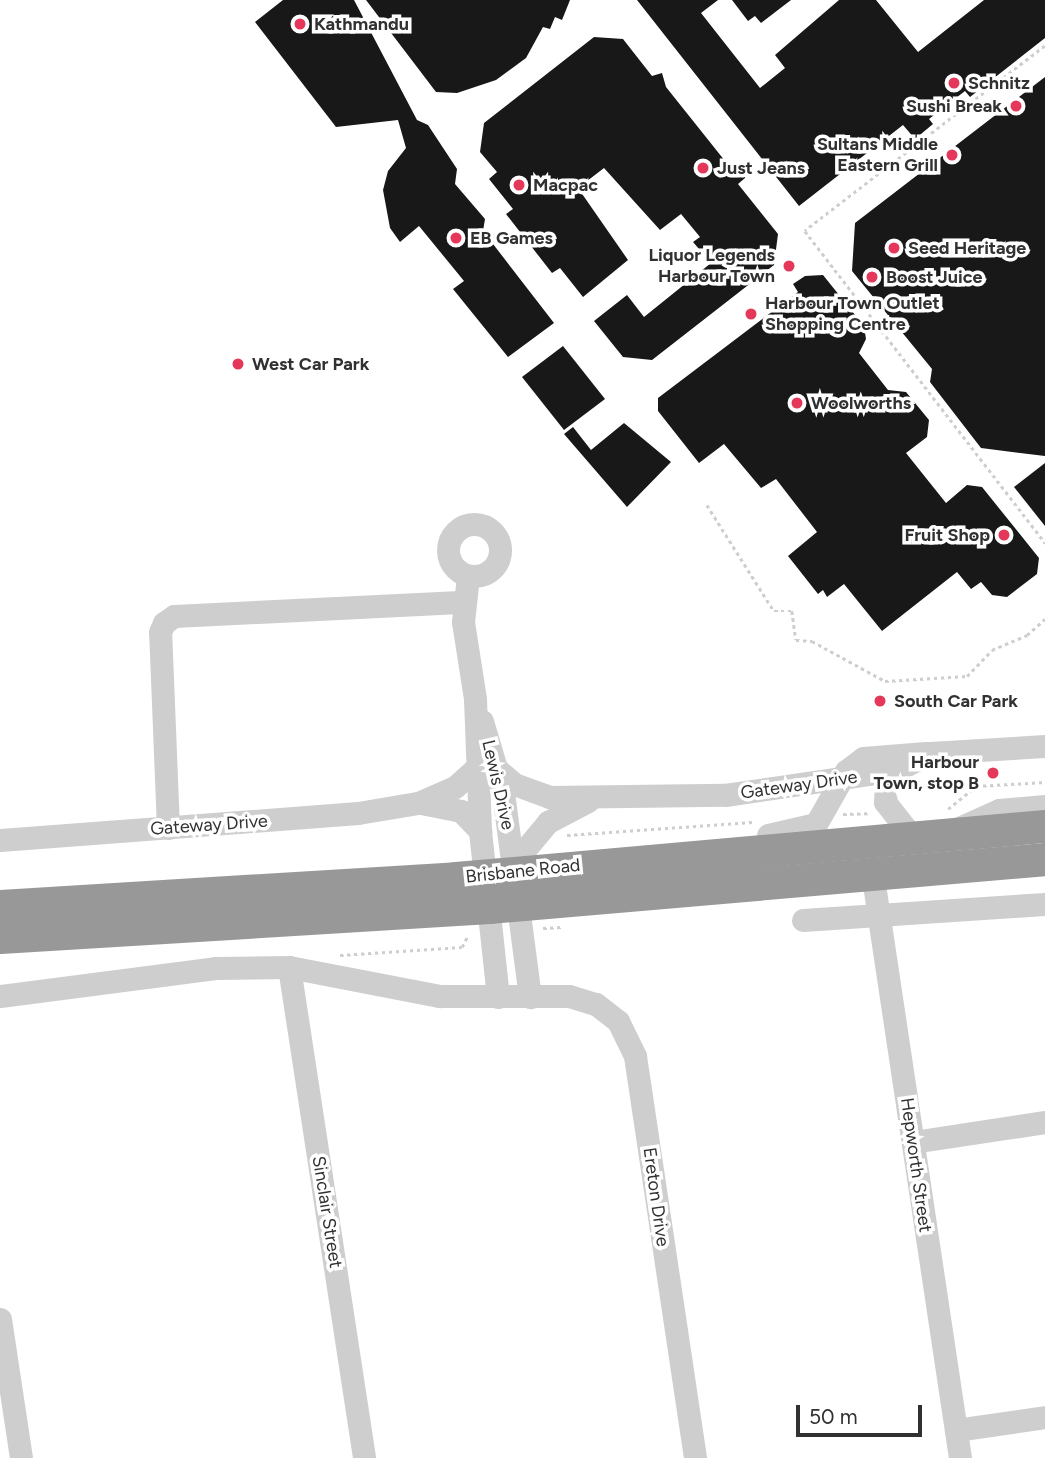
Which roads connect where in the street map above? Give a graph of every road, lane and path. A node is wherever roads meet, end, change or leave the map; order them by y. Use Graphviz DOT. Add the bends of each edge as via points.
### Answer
graph roads {
  1 [pos="1045,46"];
  2 [pos="707,505"];
  3 [pos="1045,543"];
  4 [pos="468,576"];
  5 [pos="465,602"];
  6 [pos="1045,619"];
  7 [pos="1045,746"];
  8 [pos="930,753"];
  9 [pos="487,769"];
  10 [pos="897,771"];
  11 [pos="840,780"];
  12 [pos="549,797"];
  13 [pos="597,798"];
  14 [pos="418,803"];
  15 [pos="1045,806"];
  16 [pos="1045,826"];
  17 [pos="509,827"];
  18 [pos="169,828"];
  19 [pos="480,831"];
  20 [pos="950,833"];
  21 [pos="911,835"];
  22 [pos="0,840"];
  23 [pos="649,858"];
  24 [pos="1045,859"];
  25 [pos="872,871"];
  26 [pos="505,897"];
  27 [pos="1045,904"];
  28 [pos="0,906"];
  29 [pos="879,914"];
  30 [pos="803,920"];
  31 [pos="563,927"];
  32 [pos="0,937"];
  33 [pos="332,956"];
  34 [pos="289,967"];
  35 [pos="0,996"];
  36 [pos="537,996"];
  37 [pos="498,997"];
  38 [pos="1045,1122"];
  39 [pos="913,1142"];
  40 [pos="0,1319"];
  41 [pos="1045,1418"];
  42 [pos="956,1430"];
  43 [pos="21,1458"];
  44 [pos="364,1458"];
  45 [pos="695,1458"];
  46 [pos="960,1458"];
  1 -- 3 [label="path" via="805,231"];
  2 -- 6 [label="path" via="774,611 792,611 796,640 811,642 885,681 967,676 992,650 1027,635"];
  4 -- 5 [label="street, Lewis Drive"];
  5 -- 9 [label="street, Lewis Drive"];
  5 -- 18 [label="street" via="174,616 164,623 160,632"];
  7 -- 8 [label="street, Gateway Drive"];
  8 -- 10 [label="street, Gateway Drive"];
  8 -- 11 [label="street" via="871,755 854,762"];
  9 -- 12 [label="street, Gateway Drive"];
  9 -- 14 [label="street, Gateway Drive"];
  9 -- 17 [label="street, Lewis Drive"];
  9 -- 19 [label="street, Lewis Drive"];
  10 -- 11 [label="street, Gateway Drive"];
  10 -- 21 [label="street" via="886,784 885,802"];
  11 -- 13 [label="street, Gateway Drive" via="724,795"];
  11 -- 23 [label="street" via="824,815 804,829 706,840"];
  12 -- 13 [label="street, Gateway Drive"];
  12 -- 17 [label="street" via="527,807"];
  13 -- 26 [label="street" via="548,822"];
  14 -- 18 [label="street, Gateway Drive" via="331,817"];
  14 -- 19 [label="street, Gateway Drive" via="461,811"];
  15 -- 20 [label="street" via="991,812"];
  16 -- 20 [label="highway, Brisbane Road"];
  17 -- 26 [label="street, Lewis Drive"];
  18 -- 22 [label="street, Gateway Drive"];
  19 -- 26 [label="street, Lewis Drive"];
  20 -- 21 [label="highway, Brisbane Road"];
  21 -- 23 [label="highway, Brisbane Road"];
  23 -- 26 [label="highway, Brisbane Road"];
  24 -- 25 [label="highway, Brisbane Road"];
  25 -- 26 [label="highway, Brisbane Road"];
  25 -- 29 [label="street, Hepworth Street"];
  26 -- 28 [label="highway, Brisbane Road"];
  26 -- 31 [label="path"];
  26 -- 32 [label="highway, Brisbane Road"];
  26 -- 33 [label="path" via="472,927 462,947"];
  26 -- 36 [label="street"];
  26 -- 37 [label="street"];
  27 -- 29 [label="street"];
  29 -- 30 [label="street"];
  29 -- 39 [label="street, Hepworth Street"];
  34 -- 35 [label="street" via="215,968"];
  34 -- 37 [label="street" via="440,996"];
  34 -- 44 [label="street, Sinclair Street"];
  36 -- 37 [label="street"];
  36 -- 45 [label="street, Ereton Drive" via="596,1004 618,1021 632,1044"];
  38 -- 39 [label="street"];
  39 -- 42 [label="street, Hepworth Street"];
  40 -- 43 [label="street"];
  41 -- 42 [label="street"];
  42 -- 46 [label="street, Hepworth Street"];
}
